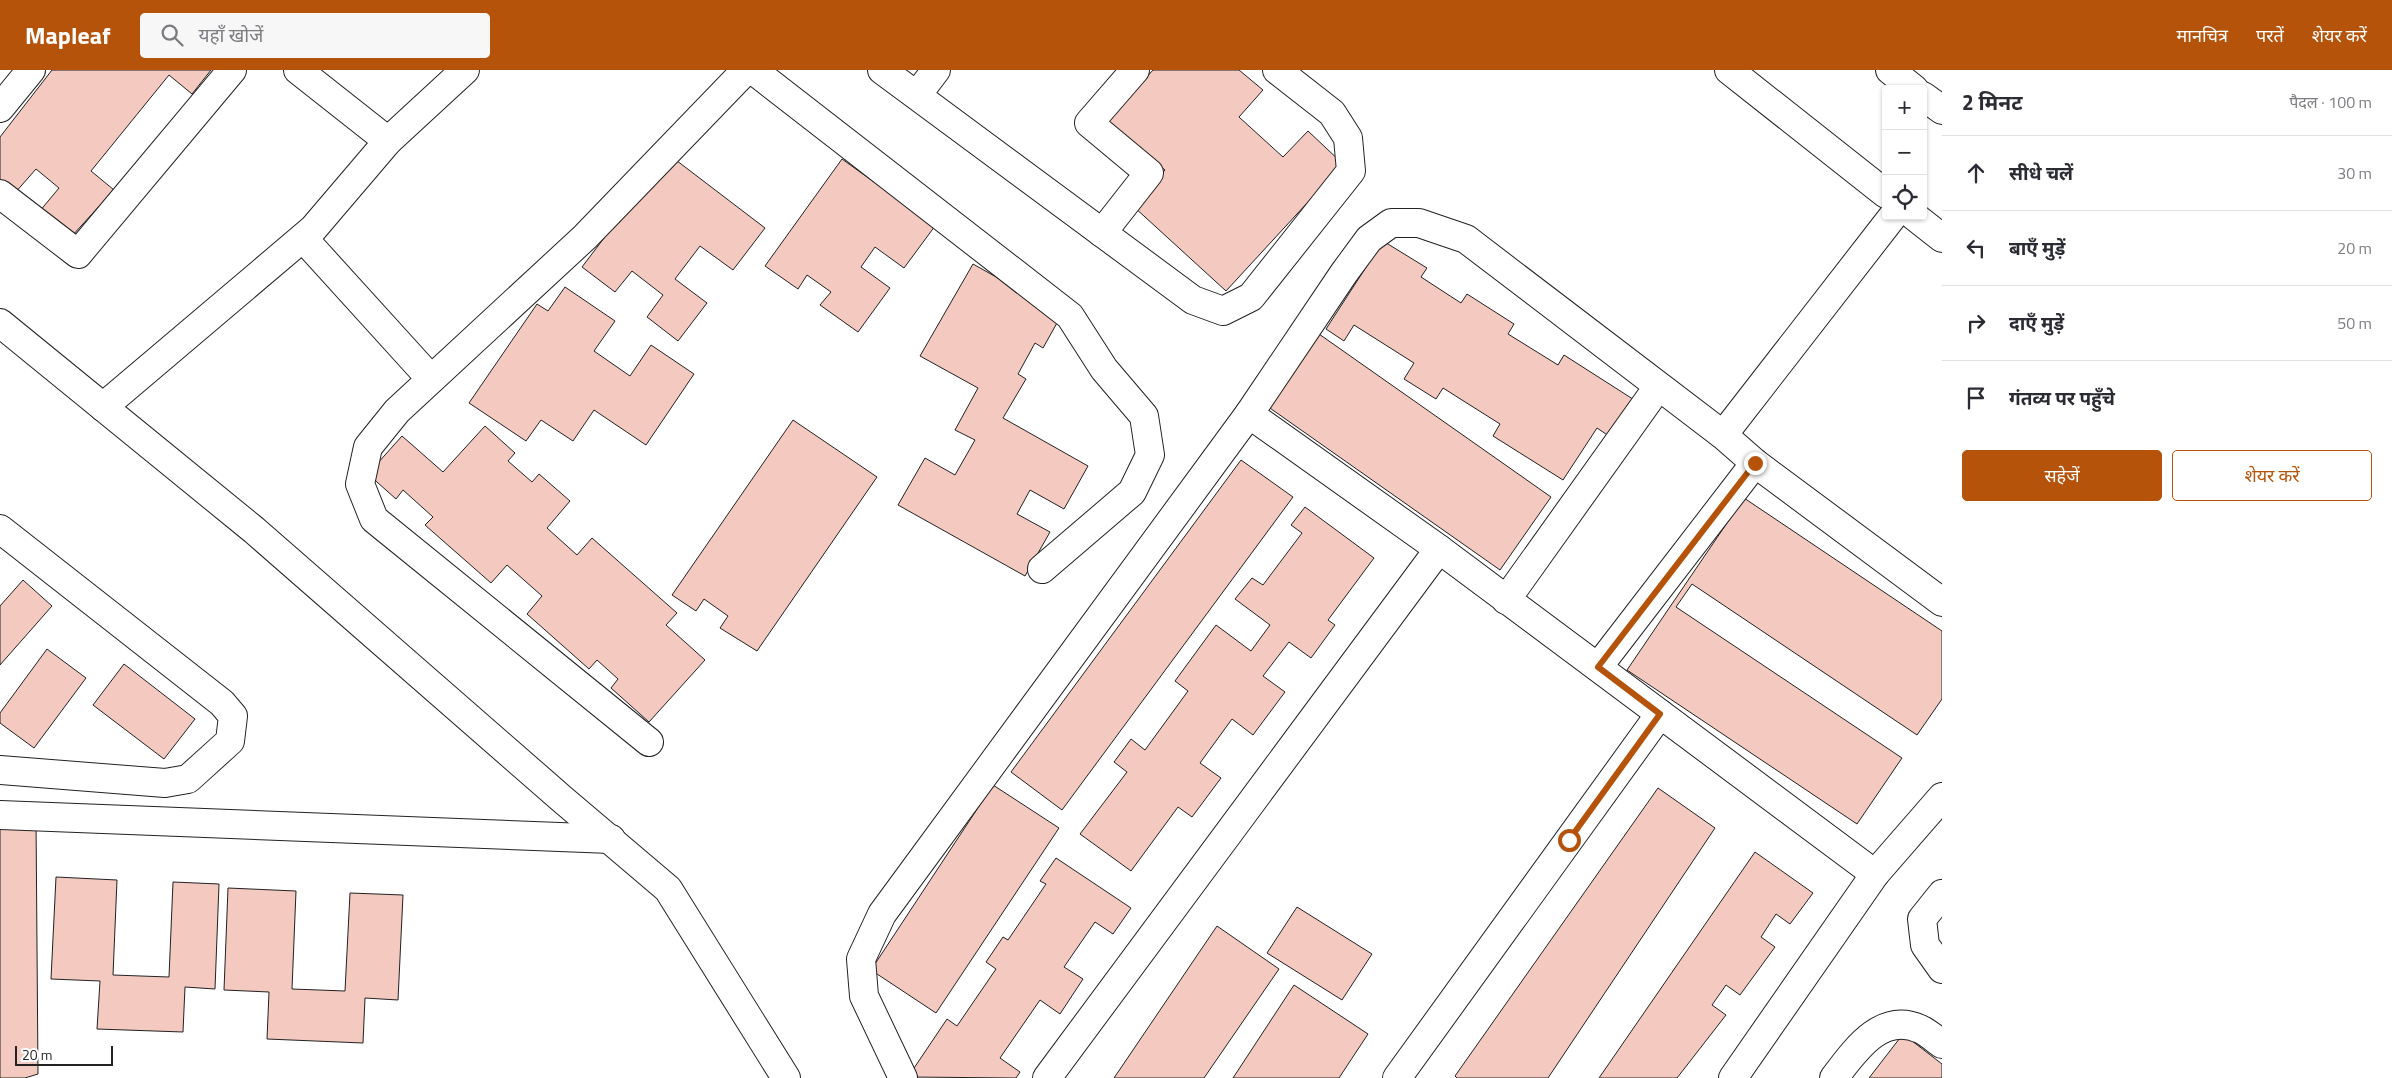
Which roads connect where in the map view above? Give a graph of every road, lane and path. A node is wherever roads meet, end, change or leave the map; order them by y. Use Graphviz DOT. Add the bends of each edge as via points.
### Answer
graph roads {
  1 [pos="31,70"];
  2 [pos="232,70"];
  3 [pos="298,70"];
  4 [pos="466,70"];
  5 [pos="746,70"];
  6 [pos="753,70"];
  7 [pos="882,70"];
  8 [pos="936,70"];
  9 [pos="1135,70"];
  10 [pos="1277,70"];
  11 [pos="1729,70"];
  12 [pos="1890,70"];
  13 [pos="1909,85"];
  14 [pos="917,95"];
  15 [pos="1927,99"];
  16 [pos="0,108"];
  17 [pos="1942,110"];
  18 [pos="388,141"];
  19 [pos="1882,191"];
  20 [pos="0,194"];
  21 [pos="1890,220"];
  22 [pos="1919,220"];
  23 [pos="1102,232"];
  24 [pos="303,238"];
  25 [pos="1942,238"];
  26 [pos="0,323"];
  27 [pos="431,380"];
  28 [pos="1658,387"];
  29 [pos="104,408"];
  30 [pos="1249,414"];
  31 [pos="1723,435"];
  32 [pos="1755,463"];
  33 [pos="0,529"];
  34 [pos="1439,549"];
  35 [pos="1042,569"];
  36 [pos="1506,600"];
  37 [pos="1942,602"];
  38 [pos="1598,667"];
  39 [pos="1660,714"];
  40 [pos="649,742"];
  41 [pos="0,770"];
  42 [pos="1942,797"];
  43 [pos="0,815"];
  44 [pos="611,839"];
  45 [pos="1875,874"];
  46 [pos="1942,894"];
  47 [pos="1942,969"];
  48 [pos="1942,1044"];
  49 [pos="1409,1074"];
  50 [pos="786,1078"];
  51 [pos="903,1078"];
  52 [pos="1047,1078"];
  53 [pos="1733,1078"];
  54 [pos="1834,1078"];
  1 -- 16 [label="street"];
  2 -- 20 [label="street" via="78,254"];
  3 -- 18 [label="street"];
  4 -- 18 [label="street"];
  5 -- 27 [label="street" via="586,237"];
  6 -- 35 [label="street" via="1070,316 1104,369 1144,416 1150,455 1132,492"];
  7 -- 14 [label="street"];
  8 -- 14 [label="street"];
  9 -- 23 [label="street" via="1090,123 1149,173"];
  10 -- 23 [label="street" via="1332,113 1348,138 1351,171 1251,297 1223,311 1194,300"];
  11 -- 19 [label="street"];
  12 -- 13 [label="street"];
  14 -- 23 [label="street"];
  15 -- 17 [label="street"];
  18 -- 24 [label="street"];
  21 -- 31 [label="street"];
  22 -- 25 [label="street"];
  24 -- 27 [label="street"];
  24 -- 29 [label="street"];
  26 -- 29 [label="street"];
  27 -- 40 [label="street" via="397,411 368,447 360,484 374,519"];
  28 -- 30 [label="street" via="1466,239 1419,223 1390,223 1369,239"];
  28 -- 31 [label="street"];
  28 -- 36 [label="street"];
  29 -- 44 [label="street" via="254,530"];
  30 -- 34 [label="street"];
  30 -- 51 [label="street" via="882,914 861,959 864,996"];
  31 -- 32 [label="street"];
  32 -- 37 [label="street"];
  32 -- 38 [label="street"];
  33 -- 41 [label="street" via="222,702 233,716 230,741 188,779 165,784"];
  34 -- 36 [label="street"];
  34 -- 52 [label="street"];
  36 -- 38 [label="street"];
  38 -- 39 [label="street"];
  39 -- 45 [label="street"];
  39 -- 49 [label="street"];
  42 -- 45 [label="street"];
  43 -- 44 [label="street"];
  44 -- 50 [label="street" via="668,889"];
  45 -- 53 [label="street"];
  46 -- 47 [label="street" via="1922,919 1925,945"];
  48 -- 54 [label="street" via="1919,1028 1900,1025 1879,1030 1861,1043"];
}
